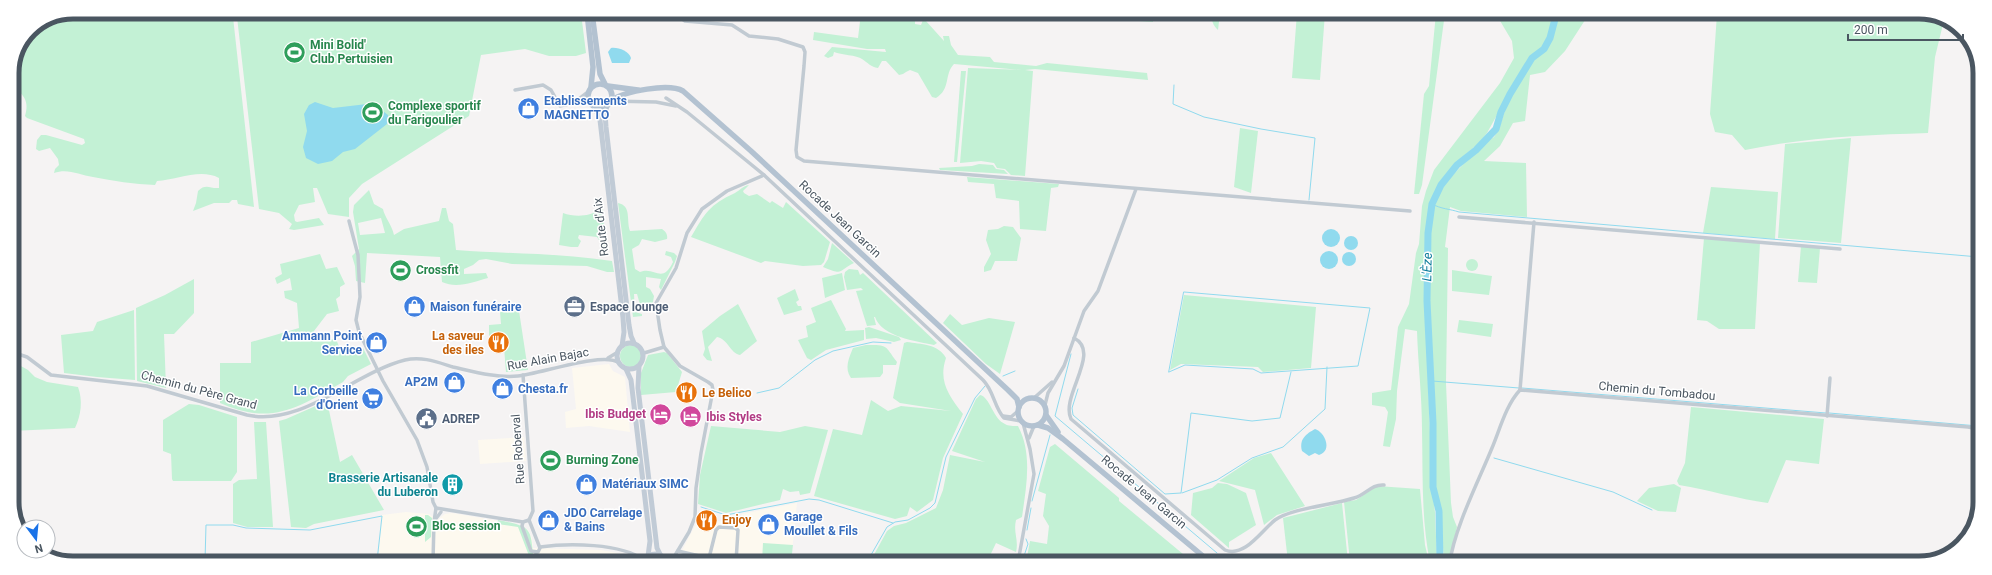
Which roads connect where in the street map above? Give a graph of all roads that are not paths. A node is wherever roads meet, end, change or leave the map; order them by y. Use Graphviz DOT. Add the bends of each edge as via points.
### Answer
graph roads {
  1 [pos="588,19"];
  2 [pos="593,19"];
  3 [pos="683,19"];
  4 [pos="607,85"];
  5 [pos="515,90"];
  6 [pos="590,90"];
  7 [pos="646,91"];
  8 [pos="666,98"];
  9 [pos="612,100"];
  10 [pos="574,102"];
  11 [pos="592,105"];
  12 [pos="607,106"];
  13 [pos="679,106"];
  14 [pos="764,175"];
  15 [pos="1136,188"];
  16 [pos="1410,211"];
  17 [pos="1459,217"];
  18 [pos="348,221"];
  19 [pos="1534,222"];
  20 [pos="1840,249"];
  21 [pos="1074,338"];
  22 [pos="634,343"];
  23 [pos="622,346"];
  24 [pos="664,347"];
  25 [pos="618,352"];
  26 [pos="644,353"];
  27 [pos="19,354"];
  28 [pos="606,360"];
  29 [pos="619,363"];
  30 [pos="639,366"];
  31 [pos="626,369"];
  32 [pos="378,372"];
  33 [pos="523,376"];
  34 [pos="1056,377"];
  35 [pos="1830,378"];
  36 [pos="1008,390"];
  37 [pos="1520,390"];
  38 [pos="1032,398"];
  39 [pos="1044,405"];
  40 [pos="1019,409"];
  41 [pos="1000,414"];
  42 [pos="1046,415"];
  43 [pos="1827,416"];
  44 [pos="1022,422"];
  45 [pos="1036,426"];
  46 [pos="1973,428"];
  47 [pos="1063,439"];
  48 [pos="1030,449"];
  49 [pos="1384,485"];
  50 [pos="438,511"];
  51 [pos="529,520"];
  52 [pos="523,522"];
  53 [pos="540,547"];
  54 [pos="678,551"];
  55 [pos="536,553"];
  56 [pos="660,554"];
  57 [pos="433,556"];
  58 [pos="536,556"];
  59 [pos="639,556"];
  60 [pos="646,556"];
  61 [pos="654,556"];
  62 [pos="662,556"];
  63 [pos="674,556"];
  64 [pos="695,556"];
  65 [pos="709,556"];
  66 [pos="737,556"];
  67 [pos="1019,556"];
  68 [pos="1203,556"];
  69 [pos="1451,556"];
  1 -- 6 [label="main road" via="593,67"];
  2 -- 4 [label="main road" via="600,74"];
  3 -- 15 [label="street" via="732,25 749,36 778,39 803,47 805,52 796,150 797,157 804,161"];
  4 -- 6 [label="main road" via="599,83"];
  4 -- 7 [label="main road, Rocade Jean Garcin"];
  4 -- 9 [label="main road" via="612,91"];
  5 -- 10 [label="street" via="543,85 550,90 560,106"];
  6 -- 10 [label="street"];
  6 -- 11 [label="main road"];
  7 -- 9 [label="main road, Rocade Jean Garcin" via="622,94"];
  7 -- 36 [label="main road, Rocade Jean Garcin" via="673,87 687,94"];
  8 -- 13 [label="street, Rocade Jean Garcin"];
  9 -- 12 [label="main road"];
  9 -- 13 [label="street"];
  10 -- 11 [label="street" via="584,101"];
  11 -- 12 [label="main road" via="601,108"];
  11 -- 23 [label="main road, Route d'Aix" via="600,120 623,318"];
  12 -- 22 [label="main road, Route d'Aix" via="606,127 629,325"];
  13 -- 14 [label="street, Rocade Jean Garcin"];
  14 -- 24 [label="street" via="707,204 690,226 676,268 656,303"];
  14 -- 41 [label="street, Rocade Jean Garcin" via="985,382 992,392"];
  15 -- 16 [label="street"];
  15 -- 21 [label="street" via="1098,291 1087,306"];
  17 -- 19 [label="street"];
  18 -- 32 [label="street" via="357,249 360,297 356,313 357,326"];
  19 -- 20 [label="street"];
  19 -- 37 [label="street"];
  21 -- 34 [label="street" via="1064,366"];
  21 -- 49 [label="street" via="1081,343 1084,353 1068,408 1071,419 1225,550 1234,551 1250,545 1279,518 1353,499 1374,486"];
  22 -- 23 [label="main road"];
  22 -- 26 [label="main road"];
  23 -- 25 [label="main road"];
  24 -- 26 [label="street"];
  24 -- 54 [label="street" via="680,366 708,382 713,390 696,488 695,517 690,532"];
  25 -- 28 [label="street"];
  25 -- 29 [label="main road"];
  26 -- 30 [label="main road"];
  27 -- 32 [label="street, Chemin du Père Grand" via="27,357 51,375 147,386 247,416 261,417 292,413"];
  28 -- 29 [label="street" via="615,360"];
  28 -- 33 [label="street, Rue Alain Bajac" via="568,365"];
  29 -- 31 [label="main road"];
  30 -- 31 [label="main road" via="635,369"];
  30 -- 56 [label="main road" via="638,388 656,548"];
  31 -- 60 [label="main road" via="632,382 650,541"];
  32 -- 33 [label="street, Rue Alain Bajac" via="405,360 423,359 486,375"];
  32 -- 50 [label="street" via="417,440 427,467 433,502"];
  33 -- 51 [label="street, Rue Roberval" via="532,511"];
  34 -- 38 [label="street" via="1044,391"];
  34 -- 39 [label="street"];
  35 -- 43 [label="street"];
  36 -- 38 [label="main road, Rocade Jean Garcin" via="1019,397"];
  36 -- 40 [label="main road, Rocade Jean Garcin" via="1017,399"];
  37 -- 43 [label="street, Chemin du Tombadou"];
  37 -- 69 [label="street" via="1510,405 1476,486"];
  38 -- 39 [label="main road" via="1038,399"];
  38 -- 40 [label="main road" via="1022,403"];
  39 -- 42 [label="main road"];
  40 -- 41 [label="street" via="1010,417"];
  40 -- 44 [label="main road"];
  41 -- 44 [label="street" via="1007,420"];
  42 -- 45 [label="main road"];
  42 -- 47 [label="main road, Rocade Jean Garcin"];
  43 -- 46 [label="street, Chemin du Tombadou"];
  44 -- 45 [label="main road"];
  44 -- 48 [label="street"];
  45 -- 47 [label="main road, Rocade Jean Garcin" via="1048,428"];
  45 -- 48 [label="street" via="1029,434"];
  47 -- 68 [label="main road, Rocade Jean Garcin"];
  48 -- 67 [label="street" via="1034,474"];
  50 -- 52 [label="street"];
  50 -- 57 [label="street" via="434,522"];
  51 -- 52 [label="street"];
  51 -- 53 [label="street"];
  52 -- 55 [label="street" via="522,526 532,551"];
  53 -- 55 [label="street"];
  53 -- 59 [label="street" via="598,547"];
  54 -- 63 [label="street"];
  54 -- 64 [label="street"];
  55 -- 58 [label="street"];
  56 -- 61 [label="main road"];
  56 -- 62 [label="main road"];
  65 -- 66 [label="street" via="717,528 735,528 739,532"];
}
